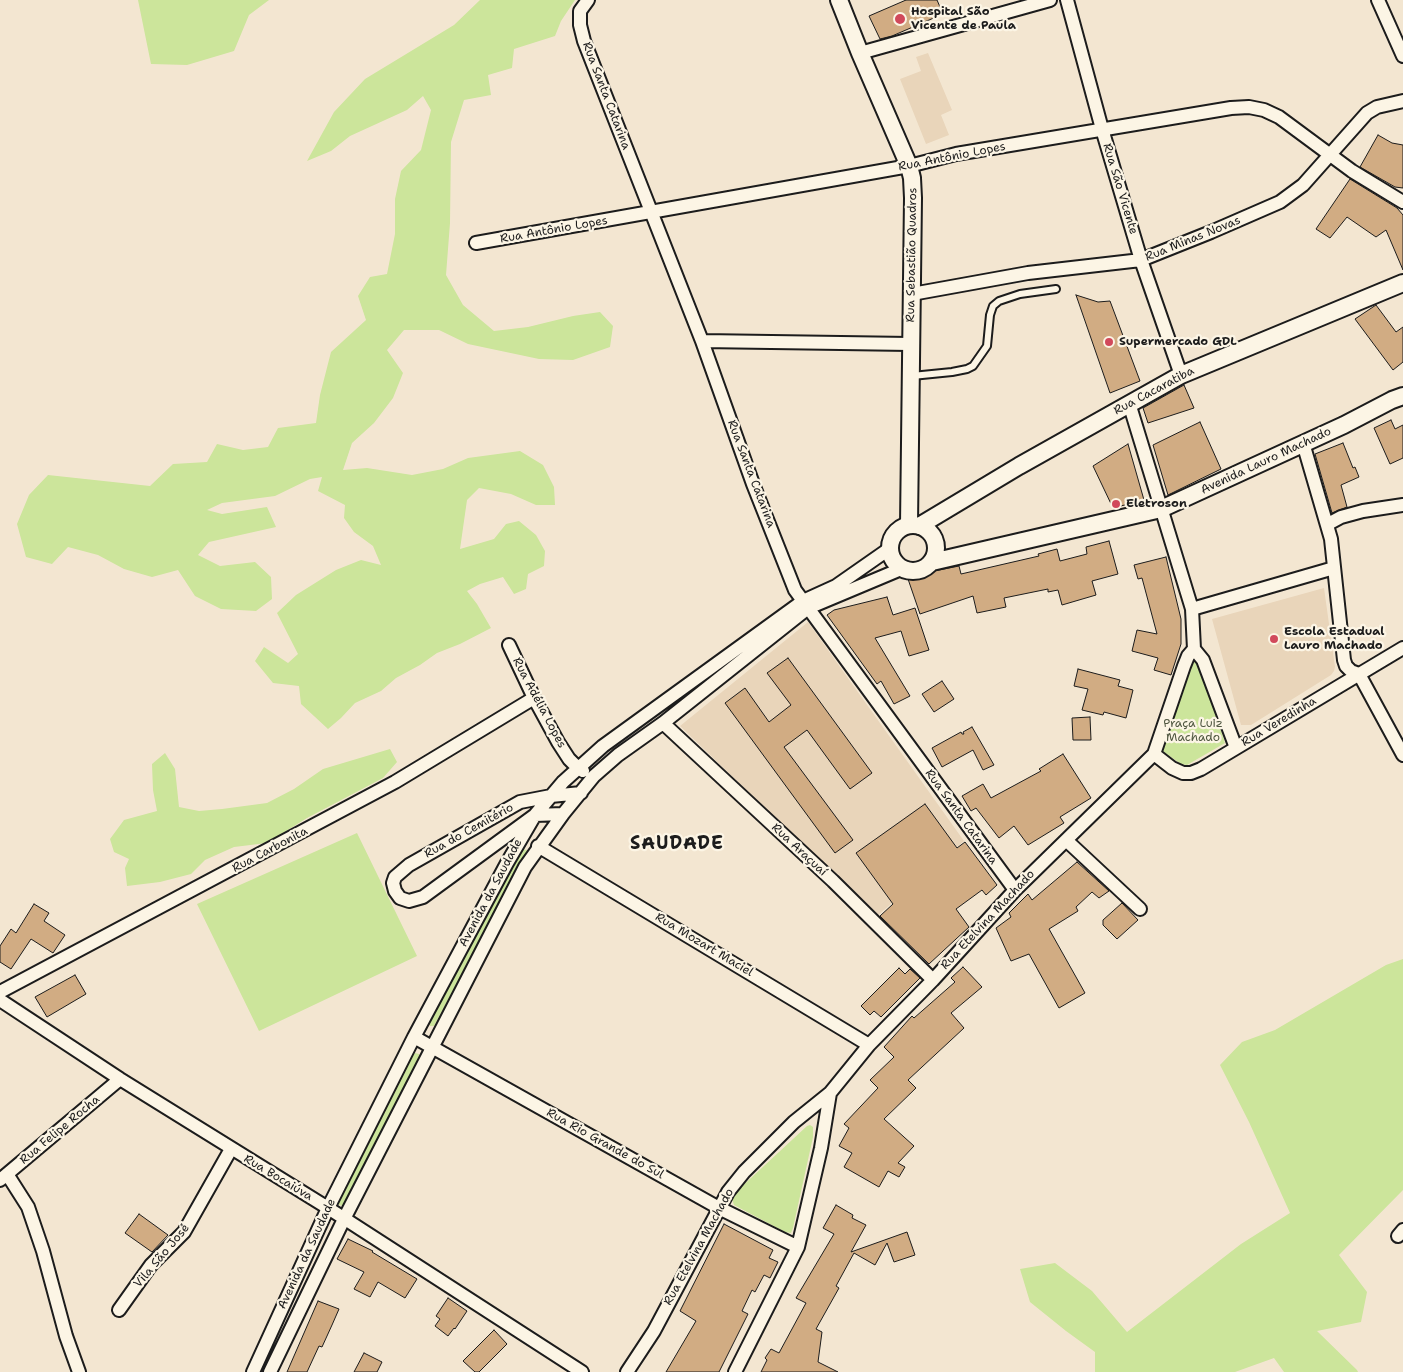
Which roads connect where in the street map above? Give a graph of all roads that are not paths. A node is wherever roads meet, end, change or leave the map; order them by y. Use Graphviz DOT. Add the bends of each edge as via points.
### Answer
graph roads {
  1 [pos="588,0"];
  2 [pos="839,0"];
  3 [pos="1050,0"];
  4 [pos="1067,0"];
  5 [pos="1378,0"];
  6 [pos="860,53"];
  7 [pos="1403,56"];
  8 [pos="1403,101"];
  9 [pos="1102,130"];
  10 [pos="1330,156"];
  11 [pos="909,166"];
  12 [pos="1403,202"];
  13 [pos="652,212"];
  14 [pos="476,243"];
  15 [pos="1141,260"];
  16 [pos="1403,283"];
  17 [pos="1056,289"];
  18 [pos="912,294"];
  19 [pos="702,341"];
  20 [pos="910,344"];
  21 [pos="1181,375"];
  22 [pos="911,376"];
  23 [pos="1403,384"];
  24 [pos="1398,398"];
  25 [pos="1128,403"];
  26 [pos="1303,443"];
  27 [pos="1403,505"];
  28 [pos="1161,509"];
  29 [pos="1328,524"];
  30 [pos="914,525"];
  31 [pos="889,549"];
  32 [pos="932,562"];
  33 [pos="901,568"];
  34 [pos="1334,568"];
  35 [pos="805,605"];
  36 [pos="1192,609"];
  37 [pos="509,645"];
  38 [pos="1403,648"];
  39 [pos="1194,649"];
  40 [pos="1359,674"];
  41 [pos="534,698"];
  42 [pos="663,724"];
  43 [pos="1236,748"];
  44 [pos="1154,754"];
  45 [pos="1403,755"];
  46 [pos="578,768"];
  47 [pos="594,776"];
  48 [pos="581,793"];
  49 [pos="551,796"];
  50 [pos="562,814"];
  51 [pos="535,815"];
  52 [pos="1066,840"];
  53 [pos="538,846"];
  54 [pos="1014,890"];
  55 [pos="1140,909"];
  56 [pos="933,980"];
  57 [pos="0,992"];
  58 [pos="0,1000"];
  59 [pos="414,1037"];
  60 [pos="869,1045"];
  61 [pos="432,1047"];
  62 [pos="120,1079"];
  63 [pos="830,1093"];
  64 [pos="231,1149"];
  65 [pos="4,1177"];
  66 [pos="328,1208"];
  67 [pos="719,1208"];
  68 [pos="344,1219"];
  69 [pos="798,1247"];
  70 [pos="119,1310"];
  71 [pos="79,1372"];
  72 [pos="253,1372"];
  73 [pos="270,1372"];
  74 [pos="582,1372"];
  75 [pos="627,1372"];
  76 [pos="735,1372"];
  1 -- 13 [label="street, Rua Santa Catarina" via="580,10 584,41"];
  2 -- 6 [label="street, Rua Sebastião Quadros"];
  3 -- 6 [label="street"];
  4 -- 9 [label="street, Rua São Vicente"];
  5 -- 7 [label="street"];
  6 -- 11 [label="street, Rua Sebastião Quadros"];
  8 -- 10 [label="street, Rua Minas Novas" via="1377,107 1367,113"];
  9 -- 10 [label="street, Rua Antônio Lopes" via="1249,107 1279,117"];
  9 -- 11 [label="street, Rua Antônio Lopes" via="956,154"];
  9 -- 15 [label="street, Rua São Vicente"];
  10 -- 12 [label="street, Rua Antônio Lopes"];
  10 -- 15 [label="street, Rua Minas Novas" via="1303,185 1280,202"];
  11 -- 13 [label="street, Rua Antônio Lopes"];
  11 -- 18 [label="street, Rua Sebastião Quadros" via="913,198"];
  13 -- 14 [label="street, Rua Antônio Lopes"];
  13 -- 19 [label="street, Rua Santa Catarina"];
  15 -- 18 [label="street, Rua Minas Novas" via="1028,273"];
  15 -- 21 [label="street, Rua São Vicente"];
  16 -- 21 [label="street, Rua Cacaratiba"];
  17 -- 22 [label="lane" via="1020,294 993,306 988,346 968,369"];
  18 -- 20 [label="street, Rua Sebastião Quadros"];
  19 -- 20 [label="street"];
  19 -- 35 [label="street, Rua Santa Catarina" via="753,484"];
  20 -- 22 [label="street, Rua Sebastião Quadros"];
  21 -- 25 [label="street, Rua Cacaratiba"];
  22 -- 30 [label="street, Rua Sebastião Quadros"];
  23 -- 24 [label="street, Avenida Lauro Machado"];
  24 -- 26 [label="street, Avenida Lauro Machado"];
  25 -- 28 [label="street"];
  25 -- 30 [label="street, Rua Cacaratiba"];
  26 -- 28 [label="street, Avenida Lauro Machado"];
  26 -- 29 [label="street"];
  27 -- 29 [label="street" via="1363,511"];
  28 -- 32 [label="street, Avenida Lauro Machado"];
  28 -- 36 [label="street"];
  29 -- 34 [label="street"];
  30 -- 31 [label="street" via="901,527 894,533"];
  30 -- 32 [label="street" via="933,536 936,554"];
  31 -- 33 [label="street" via="892,560"];
  31 -- 35 [label="street, Avenida da Saudade"];
  32 -- 33 [label="street" via="912,572"];
  33 -- 35 [label="street, Avenida da Saudade"];
  34 -- 36 [label="street"];
  34 -- 40 [label="street" via="1344,660 1351,672"];
  35 -- 42 [label="street, Avenida da Saudade"];
  35 -- 46 [label="street, Avenida da Saudade" via="603,746"];
  35 -- 54 [label="street, Rua Santa Catarina"];
  36 -- 39 [label="street"];
  37 -- 41 [label="street, Rua Adélia Lopes"];
  38 -- 40 [label="street, Rua Veredinha"];
  39 -- 43 [label="street" via="1203,660"];
  39 -- 44 [label="street" via="1184,666"];
  40 -- 43 [label="street, Rua Veredinha"];
  40 -- 45 [label="street"];
  41 -- 46 [label="street, Rua Adélia Lopes" via="558,742"];
  41 -- 57 [label="street, Rua Carbonita" via="395,782"];
  42 -- 47 [label="street, Avenida da Saudade"];
  42 -- 56 [label="street, Rua Araçuaí"];
  43 -- 44 [label="street, Rua Veredinha" via="1191,773 1172,768"];
  44 -- 52 [label="street, Rua Etelvina Machado"];
  46 -- 47 [label="street, Rua Adélia Lopes"];
  46 -- 49 [label="street, Avenida da Saudade"];
  47 -- 48 [label="street, Avenida da Saudade"];
  48 -- 49 [label="street, Rua do Cemitério"];
  48 -- 50 [label="street, Avenida da Saudade"];
  49 -- 51 [label="street, Avenida da Saudade"];
  49 -- 51 [label="street, Rua do Cemitério" via="520,802 409,865 395,877 395,891 408,901 423,897"];
  50 -- 51 [label="street"];
  50 -- 53 [label="street, Avenida da Saudade"];
  51 -- 59 [label="street, Avenida da Saudade"];
  52 -- 54 [label="street, Rua Etelvina Machado"];
  52 -- 55 [label="street"];
  53 -- 60 [label="street, Rua Mozart Maciel"];
  53 -- 61 [label="street, Avenida da Saudade"];
  54 -- 56 [label="street, Rua Etelvina Machado"];
  56 -- 60 [label="street, Rua Etelvina Machado"];
  58 -- 62 [label="street, Rua Bocaiúva"];
  59 -- 61 [label="street, Rua Rio Grande do Sul"];
  59 -- 66 [label="street, Avenida da Saudade"];
  60 -- 63 [label="street, Rua Etelvina Machado"];
  61 -- 67 [label="street, Rua Rio Grande do Sul"];
  61 -- 68 [label="street, Avenida da Saudade"];
  62 -- 64 [label="street, Rua Bocaiúva"];
  62 -- 65 [label="street, Rua Felipe Rocha"];
  63 -- 67 [label="street, Rua Etelvina Machado" via="794,1122 749,1166"];
  63 -- 69 [label="street, Rua Etelvina Machado"];
  64 -- 66 [label="street, Rua Bocaiúva"];
  64 -- 70 [label="street, Vila São José" via="184,1232 151,1265"];
  65 -- 71 [label="street" via="28,1207"];
  66 -- 68 [label="street, Rua Bocaiúva"];
  66 -- 72 [label="street, Avenida da Saudade"];
  67 -- 69 [label="street, Rua Rio Grande do Sul"];
  67 -- 75 [label="street, Rua Etelvina Machado" via="654,1331"];
  68 -- 73 [label="street, Avenida da Saudade"];
  68 -- 74 [label="street, Rua Bocaiúva"];
  69 -- 76 [label="street, Rua Etelvina Machado"];
}
